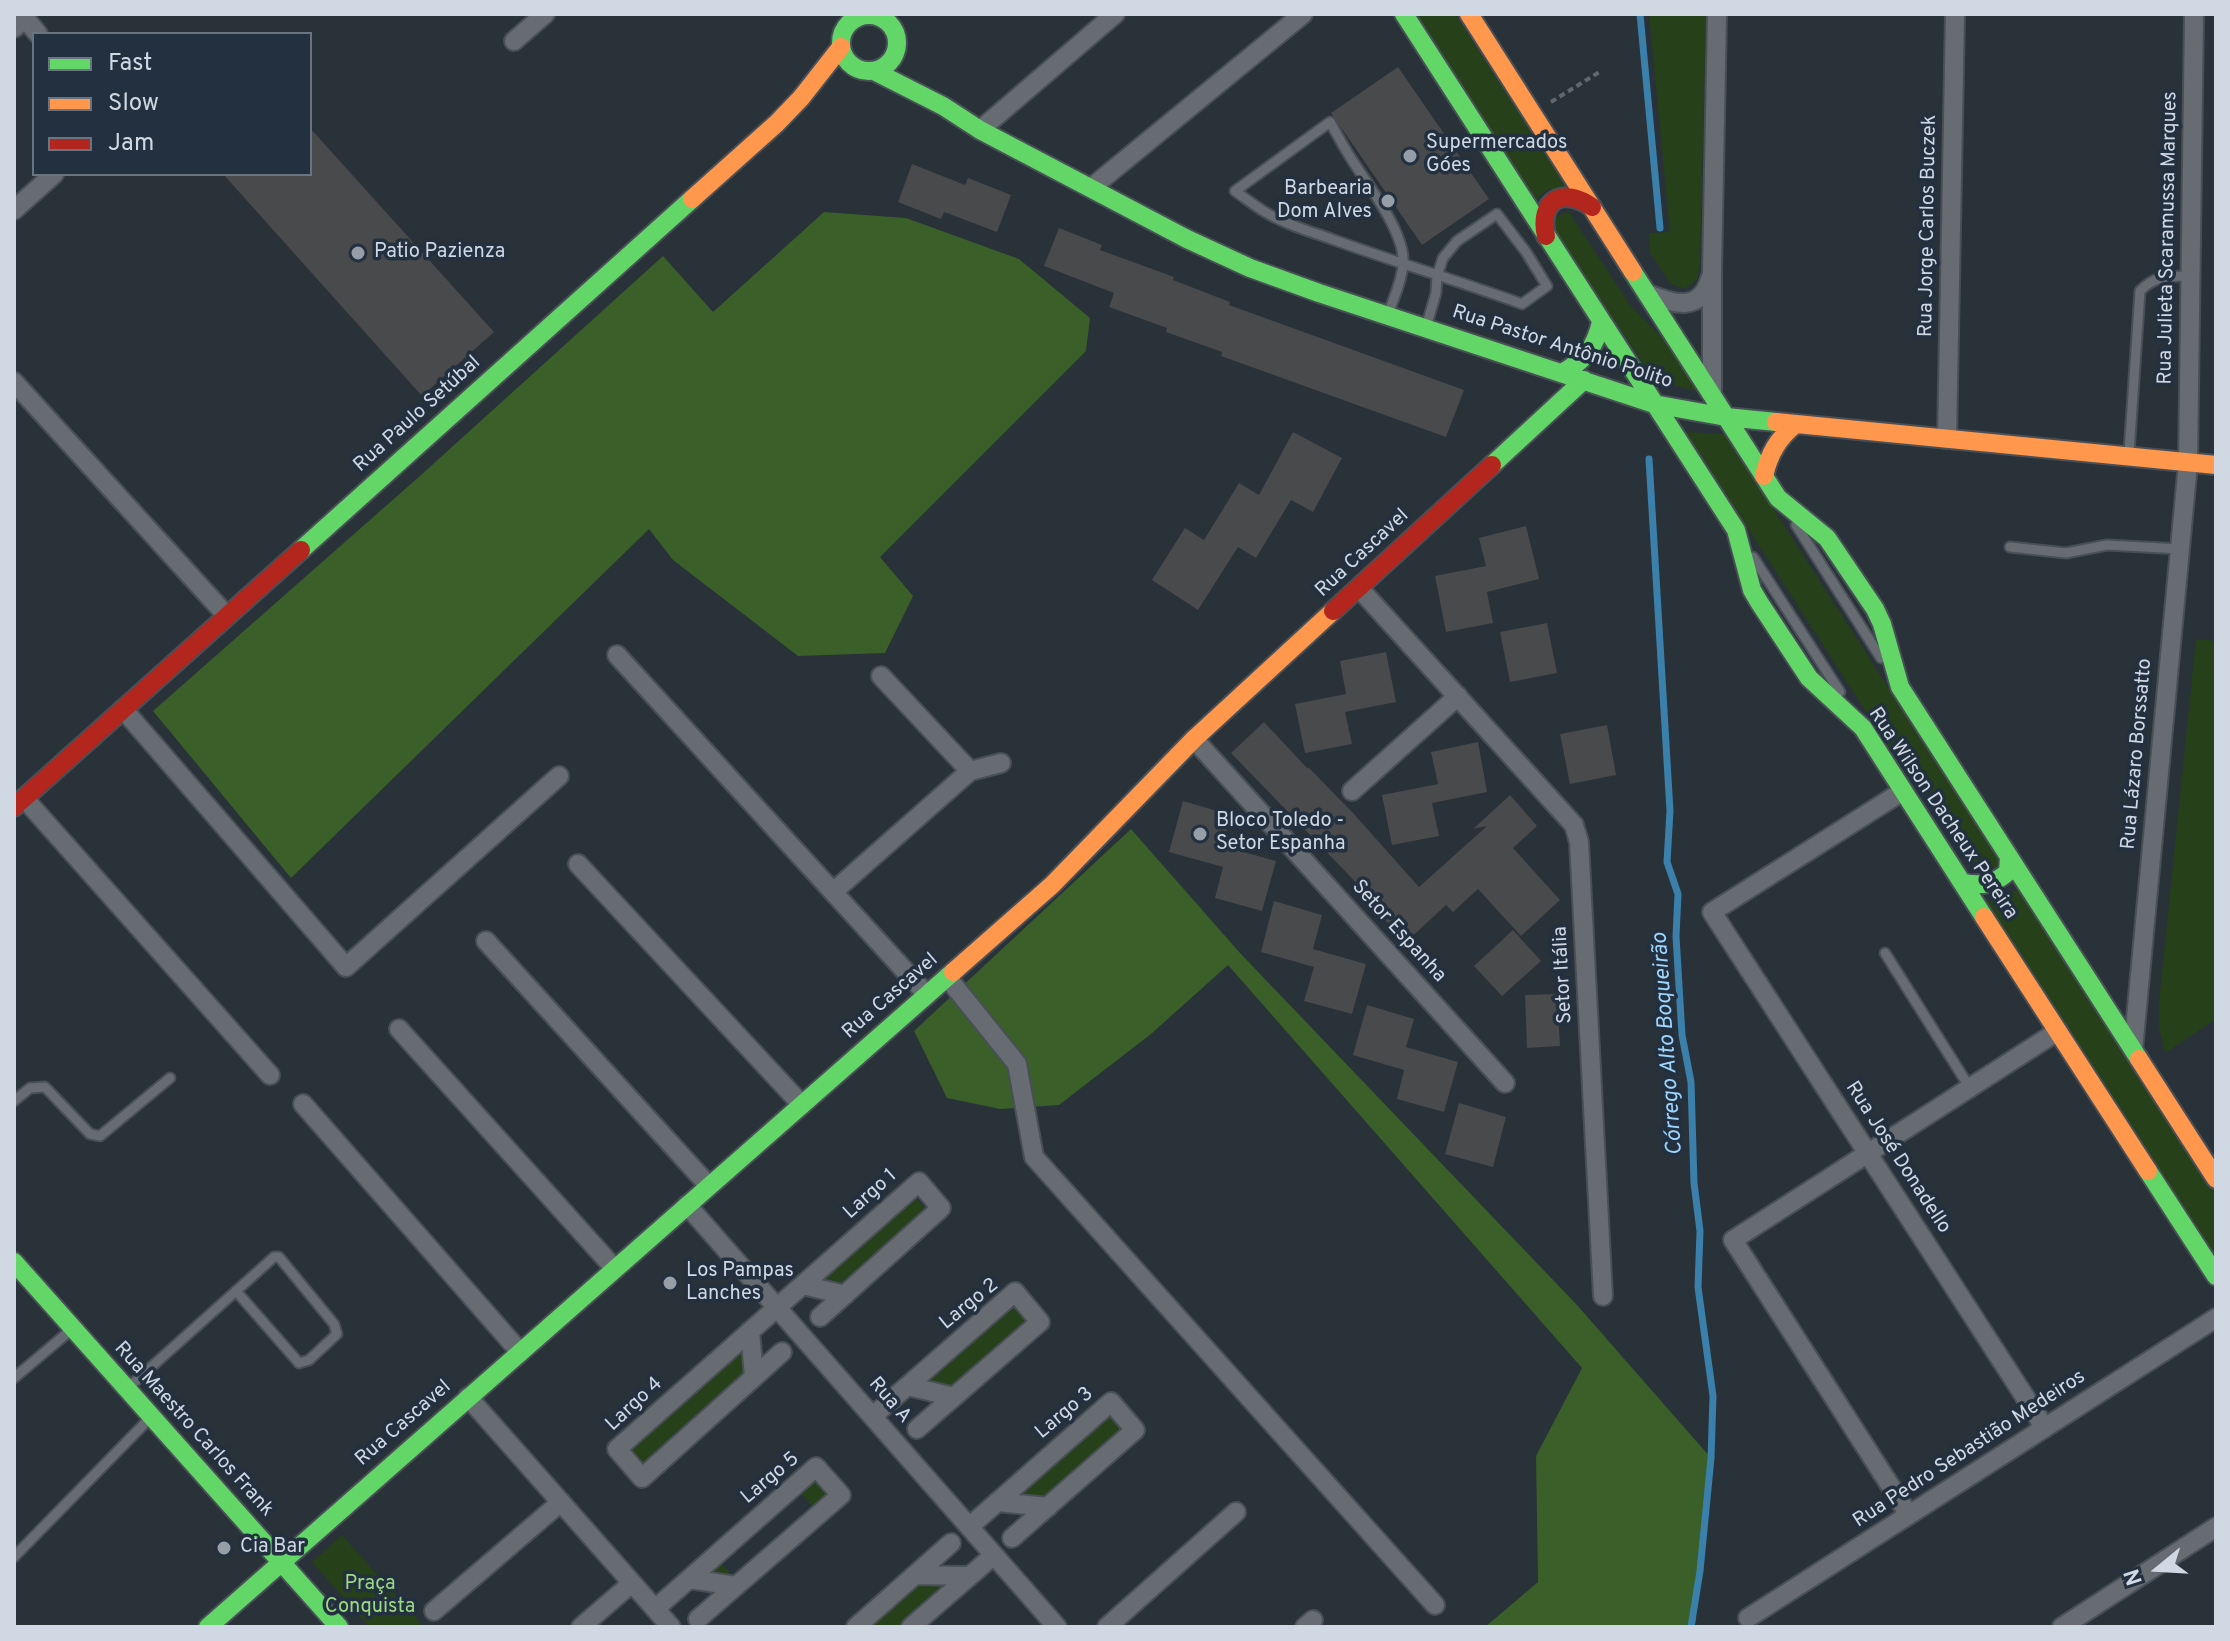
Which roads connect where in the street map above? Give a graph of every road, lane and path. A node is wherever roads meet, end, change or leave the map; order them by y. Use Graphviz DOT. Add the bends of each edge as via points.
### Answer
graph roads {
  1 [pos="545,14"];
  2 [pos="833,14"];
  3 [pos="871,14"];
  4 [pos="909,14"];
  5 [pos="1115,14"];
  6 [pos="1303,14"];
  7 [pos="1404,14"];
  8 [pos="1717,14"];
  9 [pos="1955,14"];
  10 [pos="2194,14"];
  11 [pos="1473,16"];
  12 [pos="14,28"];
  13 [pos="36,32"];
  14 [pos="897,39"];
  15 [pos="514,41"];
  16 [pos="842,41"];
  17 [pos="874,71"];
  18 [pos="1601,71"];
  19 [pos="943,106"];
  20 [pos="1532,113"];
  21 [pos="980,130"];
  22 [pos="52,176"];
  23 [pos="1091,188"];
  24 [pos="1592,207"];
  25 [pos="14,210"];
  26 [pos="1546,236"];
  27 [pos="1403,265"];
  28 [pos="1712,272"];
  29 [pos="1437,276"];
  30 [pos="2190,276"];
  31 [pos="1648,294"];
  32 [pos="1387,315"];
  33 [pos="1601,322"];
  34 [pos="1426,328"];
  35 [pos="1562,373"];
  36 [pos="1584,380"];
  37 [pos="14,382"];
  38 [pos="1712,395"];
  39 [pos="1654,404"];
  40 [pos="1726,417"];
  41 [pos="1796,424"];
  42 [pos="1947,439"];
  43 [pos="2128,457"];
  44 [pos="2188,463"];
  45 [pos="2216,465"];
  46 [pos="1764,476"];
  47 [pos="2010,547"];
  48 [pos="2180,549"];
  49 [pos="1359,588"];
  50 [pos="227,616"];
  51 [pos="617,655"];
  52 [pos="881,676"];
  53 [pos="1458,696"];
  54 [pos="123,709"];
  55 [pos="1194,739"];
  56 [pos="1001,763"];
  57 [pos="970,771"];
  58 [pos="559,776"];
  59 [pos="1352,791"];
  60 [pos="1903,791"];
  61 [pos="19,803"];
  62 [pos="2009,857"];
  63 [pos="578,864"];
  64 [pos="1963,883"];
  65 [pos="833,892"];
  66 [pos="486,941"];
  67 [pos="1885,953"];
  68 [pos="947,977"];
  69 [pos="927,995"];
  70 [pos="399,1029"];
  71 [pos="2058,1031"];
  72 [pos="2133,1050"];
  73 [pos="270,1075"];
  74 [pos="170,1078"];
  75 [pos="1505,1083"];
  76 [pos="1970,1088"];
  77 [pos="14,1101"];
  78 [pos="303,1104"];
  79 [pos="802,1105"];
  80 [pos="1868,1154"];
  81 [pos="2216,1179"];
  82 [pos="709,1186"];
  83 [pos="687,1205"];
  84 [pos="15,1264"];
  85 [pos="615,1269"];
  86 [pos="2216,1276"];
  87 [pos="803,1285"];
  88 [pos="236,1291"];
  89 [pos="845,1295"];
  90 [pos="1603,1296"];
  91 [pos="777,1308"];
  92 [pos="820,1317"];
  93 [pos="2216,1318"];
  94 [pos="73,1329"];
  95 [pos="750,1331"];
  96 [pos="520,1352"];
  97 [pos="782,1352"];
  98 [pos="754,1376"];
  99 [pos="14,1378"];
  100 [pos="908,1386"];
  101 [pos="126,1388"];
  102 [pos="468,1397"];
  103 [pos="954,1397"];
  104 [pos="151,1416"];
  105 [pos="873,1416"];
  106 [pos="2045,1428"];
  107 [pos="917,1429"];
  108 [pos="561,1502"];
  109 [pos="997,1502"];
  110 [pos="1048,1507"];
  111 [pos="1236,1512"];
  112 [pos="1909,1515"];
  113 [pos="969,1527"];
  114 [pos="2216,1527"];
  115 [pos="1012,1538"];
  116 [pos="951,1543"];
  117 [pos="994,1555"];
  118 [pos="14,1557"];
  119 [pos="280,1562"];
  120 [pos="915,1575"];
  121 [pos="969,1576"];
  122 [pos="689,1579"];
  123 [pos="632,1583"];
  124 [pos="736,1586"];
  125 [pos="1435,1605"];
  126 [pos="655,1609"];
  127 [pos="434,1611"];
  128 [pos="1748,1618"];
  129 [pos="698,1619"];
  130 [pos="208,1627"];
  131 [pos="339,1627"];
  132 [pos="581,1627"];
  133 [pos="671,1627"];
  134 [pos="856,1627"];
  135 [pos="911,1627"];
  136 [pos="1057,1627"];
  137 [pos="1107,1627"];
  138 [pos="2062,1627"];
  1 -- 15 [label="street"];
  2 -- 16 [label="main road"];
  3 -- 14 [label="main road" via="884,19"];
  3 -- 16 [label="main road" via="851,21"];
  4 -- 14 [label="main road"];
  5 -- 21 [label="street"];
  6 -- 23 [label="street"];
  7 -- 26 [label="main road, Rua Wilson Dacheux Pereira"];
  8 -- 28 [label="street"];
  9 -- 42 [label="street, Rua Jorge Carlos Buczek"];
  10 -- 30 [label="street, Rua Julieta Scaramussa Marques"];
  11 -- 20 [label="main road, Rua Wilson Dacheux Pereira"];
  12 -- 13 [label="street" via="25,18"];
  14 -- 17 [label="main road" via="891,61"];
  14 -- 19 [label="main road, Rua Pastor Antônio Polito" via="911,67"];
  16 -- 17 [label="main road" via="849,63"];
  16 -- 50 [label="main road, Rua Paulo Setúbal" via="777,123"];
  17 -- 19 [label="main road, Rua Pastor Antônio Polito"];
  18 -- 20 [label="path"];
  19 -- 21 [label="main road, Rua Pastor Antônio Polito"];
  20 -- 24 [label="main road, Rua Wilson Dacheux Pereira"];
  21 -- 23 [label="main road, Rua Pastor Antônio Polito"];
  22 -- 25 [label="street"];
  23 -- 32 [label="main road, Rua Pastor Antônio Polito" via="1250,268"];
  24 -- 26 [label="main road" via="1576,196 1557,199 1543,219"];
  24 -- 31 [label="main road, Rua Wilson Dacheux Pereira"];
  26 -- 33 [label="main road, Rua Wilson Dacheux Pereira"];
  27 -- 27 [label="lane" via="1403,248 1330,122 1235,191 1267,214"];
  27 -- 29 [label="lane"];
  27 -- 32 [label="lane"];
  28 -- 31 [label="street" via="1706,292 1690,303 1670,303"];
  28 -- 38 [label="street"];
  29 -- 29 [label="lane" via="1522,304 1547,286 1497,214 1457,241"];
  29 -- 34 [label="lane"];
  30 -- 43 [label="lane" via="2160,277 2140,291"];
  30 -- 44 [label="street, Rua Julieta Scaramussa Marques"];
  31 -- 38 [label="main road, Rua Wilson Dacheux Pereira"];
  32 -- 34 [label="main road, Rua Pastor Antônio Polito"];
  33 -- 35 [label="main road" via="1590,354"];
  33 -- 39 [label="main road, Rua Wilson Dacheux Pereira"];
  34 -- 35 [label="main road, Rua Pastor Antônio Polito"];
  35 -- 36 [label="main road, Rua Pastor Antônio Polito"];
  36 -- 39 [label="main road, Rua Pastor Antônio Polito"];
  36 -- 49 [label="main road, Rua Cascavel"];
  37 -- 50 [label="street"];
  38 -- 40 [label="main road, Rua Wilson Dacheux Pereira"];
  39 -- 40 [label="main road, Rua Pastor Antônio Polito"];
  39 -- 60 [label="main road, Rua Wilson Dacheux Pereira" via="1736,530 1759,602 1809,678 1863,728"];
  40 -- 41 [label="main road, Rua Pastor Antônio Polito"];
  40 -- 46 [label="main road, Rua Wilson Dacheux Pereira"];
  41 -- 42 [label="main road, Rua Pastor Antônio Polito"];
  41 -- 46 [label="main road" via="1773,446"];
  42 -- 43 [label="main road, Rua Pastor Antônio Polito"];
  43 -- 44 [label="main road, Rua Pastor Antônio Polito"];
  44 -- 45 [label="main road, Rua Pastor Antônio Polito"];
  44 -- 48 [label="street, Rua Lázaro Borssatto"];
  46 -- 62 [label="main road, Rua Wilson Dacheux Pereira" via="1778,498 1827,538 1875,609 1900,687"];
  47 -- 48 [label="lane" via="2066,553 2107,545"];
  48 -- 72 [label="street, Rua Lázaro Borssatto"];
  49 -- 53 [label="street, Setor Itália"];
  49 -- 55 [label="main road, Rua Cascavel"];
  50 -- 54 [label="main road, Rua Paulo Setúbal"];
  51 -- 65 [label="street"];
  52 -- 57 [label="street"];
  53 -- 59 [label="street"];
  53 -- 90 [label="street, Setor Itália" via="1574,825 1579,842"];
  54 -- 58 [label="street" via="346,967"];
  54 -- 61 [label="main road, Rua Paulo Setúbal"];
  55 -- 68 [label="main road, Rua Cascavel" via="1052,885"];
  55 -- 75 [label="street, Setor Espanha"];
  56 -- 57 [label="street"];
  57 -- 65 [label="street"];
  60 -- 64 [label="main road, Rua Wilson Dacheux Pereira"];
  60 -- 80 [label="street, Rua José Donadello" via="1712,912"];
  61 -- 73 [label="street"];
  62 -- 64 [label="main road" via="2008,872 1998,882"];
  62 -- 72 [label="main road, Rua Wilson Dacheux Pereira"];
  63 -- 79 [label="street"];
  64 -- 71 [label="main road, Rua Wilson Dacheux Pereira"];
  65 -- 69 [label="street"];
  66 -- 82 [label="street"];
  67 -- 76 [label="lane"];
  68 -- 69 [label="main road, Rua Cascavel"];
  68 -- 125 [label="street" via="1017,1064 1034,1157"];
  69 -- 79 [label="main road, Rua Cascavel"];
  70 -- 85 [label="street"];
  71 -- 76 [label="street"];
  71 -- 86 [label="main road, Rua Wilson Dacheux Pereira"];
  72 -- 81 [label="main road, Rua Wilson Dacheux Pereira"];
  74 -- 77 [label="lane" via="100,1136 90,1134 45,1087 30,1088"];
  76 -- 80 [label="street"];
  78 -- 96 [label="street"];
  79 -- 82 [label="main road, Rua Cascavel"];
  80 -- 106 [label="street, Rua José Donadello"];
  80 -- 112 [label="street" via="1733,1240"];
  82 -- 83 [label="main road, Rua Cascavel"];
  83 -- 85 [label="main road, Rua Cascavel"];
  83 -- 91 [label="street, Rua A"];
  84 -- 94 [label="main road, Rua Maestro Carlos Frank"];
  85 -- 96 [label="main road, Rua Cascavel"];
  87 -- 89 [label="street"];
  87 -- 89 [label="street, Largo 1" via="919,1182 941,1208"];
  87 -- 91 [label="street, Largo 1"];
  88 -- 88 [label="lane" via="299,1363 337,1334 279,1257 271,1258"];
  88 -- 101 [label="lane"];
  89 -- 92 [label="street, Largo 1"];
  91 -- 95 [label="street, Largo 4"];
  91 -- 105 [label="street, Rua A"];
  93 -- 106 [label="street, Rua Pedro Sebastião Medeiros"];
  94 -- 99 [label="lane"];
  94 -- 101 [label="main road, Rua Maestro Carlos Frank"];
  95 -- 98 [label="street"];
  95 -- 98 [label="street, Largo 4" via="617,1449 642,1478"];
  96 -- 102 [label="main road, Rua Cascavel"];
  97 -- 98 [label="street, Largo 4"];
  100 -- 103 [label="street"];
  100 -- 103 [label="street, Largo 2" via="1015,1292 1040,1322"];
  100 -- 105 [label="street, Largo 2"];
  101 -- 104 [label="main road, Rua Maestro Carlos Frank"];
  102 -- 108 [label="street"];
  102 -- 119 [label="main road, Rua Cascavel"];
  103 -- 107 [label="street, Largo 2"];
  104 -- 118 [label="lane"];
  104 -- 119 [label="main road, Rua Maestro Carlos Frank"];
  105 -- 113 [label="street, Rua A"];
  106 -- 112 [label="street, Rua Pedro Sebastião Medeiros"];
  108 -- 123 [label="street"];
  108 -- 127 [label="street"];
  109 -- 110 [label="street"];
  109 -- 110 [label="street, Largo 3" via="1111,1402 1135,1430"];
  109 -- 113 [label="street, Largo 3"];
  110 -- 115 [label="street, Largo 3"];
  111 -- 137 [label="street"];
  112 -- 128 [label="street, Rua Pedro Sebastião Medeiros"];
  113 -- 117 [label="street, Rua A"];
  114 -- 138 [label="street"];
  116 -- 120 [label="street"];
  117 -- 121 [label="street"];
  117 -- 136 [label="street, Rua A"];
  119 -- 130 [label="main road, Rua Cascavel"];
  119 -- 131 [label="main road, Rua Maestro Carlos Frank"];
  120 -- 121 [label="street"];
  120 -- 134 [label="street"];
  121 -- 135 [label="street"];
  122 -- 124 [label="street"];
  122 -- 124 [label="street, Largo 5" via="816,1467 841,1495"];
  122 -- 126 [label="street, Largo 5"];
  123 -- 126 [label="street"];
  123 -- 132 [label="street"];
  124 -- 129 [label="street, Largo 5"];
  126 -- 133 [label="street"];
}
